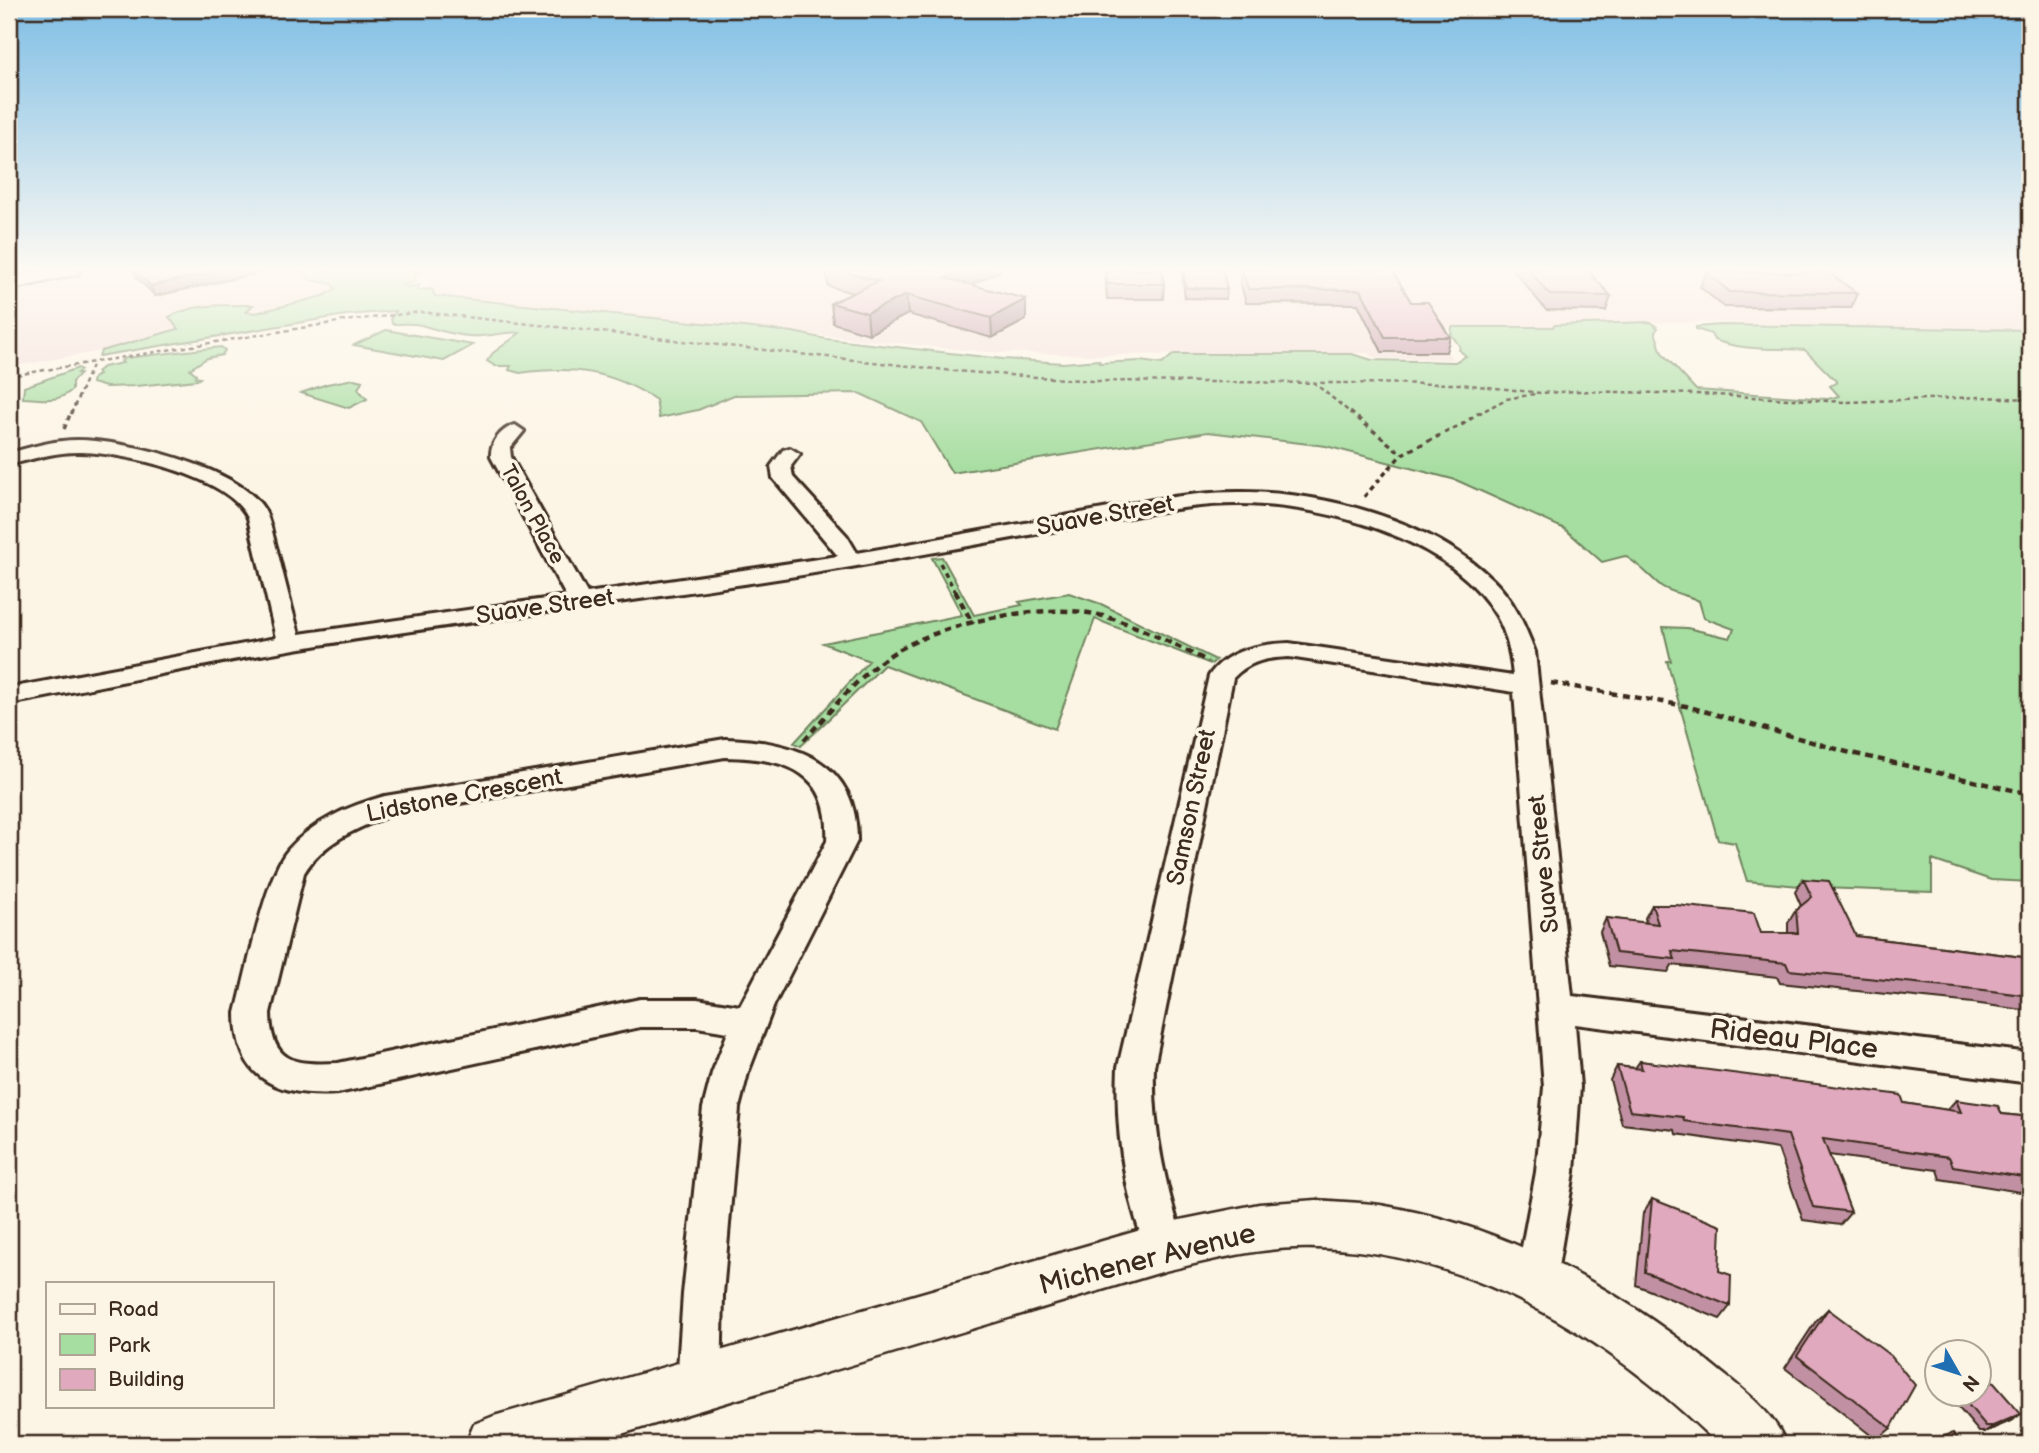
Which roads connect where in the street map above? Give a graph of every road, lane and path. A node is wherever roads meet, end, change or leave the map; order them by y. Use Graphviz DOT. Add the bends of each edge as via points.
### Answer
graph roads {
  1 [pos="241,338"];
  2 [pos="654,338"];
  3 [pos="93,362"];
  4 [pos="9,376"];
  5 [pos="1313,382"];
  6 [pos="1541,393"];
  7 [pos="2030,399"];
  8 [pos="515,430"];
  9 [pos="55,449"];
  10 [pos="790,454"];
  11 [pos="1402,454"];
  12 [pos="9,459"];
  13 [pos="1350,514"];
  14 [pos="936,556"];
  15 [pos="851,561"];
  16 [pos="580,601"];
  17 [pos="973,624"];
  18 [pos="289,643"];
  19 [pos="1227,669"];
  20 [pos="1526,682"];
  21 [pos="9,696"];
  22 [pos="789,756"];
  23 [pos="2030,794"];
  24 [pos="1558,1008"];
  25 [pos="751,1022"];
  26 [pos="2030,1068"];
  27 [pos="1165,1247"];
  28 [pos="1536,1279"];
  29 [pos="699,1384"];
  30 [pos="494,1444"];
  31 [pos="1758,1444"];
  1 -- 3 [label="path"];
  2 -- 5 [label="path" via="954,371 1093,381"];
  3 -- 4 [label="path"];
  3 -- 9 [label="path"];
  5 -- 6 [label="path" via="1461,384"];
  5 -- 11 [label="path"];
  6 -- 7 [label="path" via="1686,393 1846,402"];
  6 -- 11 [label="path" via="1487,407"];
  8 -- 16 [label="street, Talon Place" via="500,447 501,457"];
  9 -- 12 [label="street"];
  9 -- 18 [label="street" via="118,449 213,479 242,495 258,518"];
  10 -- 15 [label="street" via="781,466 783,478"];
  11 -- 13 [label="path"];
  13 -- 15 [label="street, Suave Street" via="1260,499 1193,500"];
  13 -- 20 [label="street, Suave Street" via="1413,537 1479,580 1515,627"];
  14 -- 17 [label="path"];
  15 -- 16 [label="street, Suave Street"];
  16 -- 18 [label="street, Suave Street"];
  17 -- 19 [label="path" via="1056,611 1087,612"];
  17 -- 22 [label="path" via="931,636 886,657"];
  18 -- 21 [label="street, Suave Street"];
  19 -- 20 [label="street" via="1255,654 1289,650"];
  19 -- 27 [label="street, Samson Street" via="1218,684 1136,1067 1141,1162"];
  20 -- 23 [label="path" via="1686,706 1847,752"];
  20 -- 24 [label="street, Suave Street"];
  22 -- 25 [label="street, Lidstone Crescent" via="828,782 837,794 845,824 834,860"];
  22 -- 25 [label="street, Lidstone Crescent" via="743,747 705,750 385,806 346,821 310,845 289,873 251,1030 254,1045 276,1071 314,1080 640,1013 697,1013"];
  24 -- 26 [label="street, Rideau Place"];
  24 -- 28 [label="street, Suave Street" via="1560,1129"];
  25 -- 29 [label="street, Lidstone Crescent" via="732,1064 721,1108 702,1294"];
  27 -- 28 [label="street, Michener Avenue" via="1258,1228 1349,1226 1417,1238"];
  27 -- 29 [label="street, Michener Avenue"];
  28 -- 31 [label="street, Michener Avenue" via="1645,1347"];
  29 -- 30 [label="street, Michener Avenue"];
}
